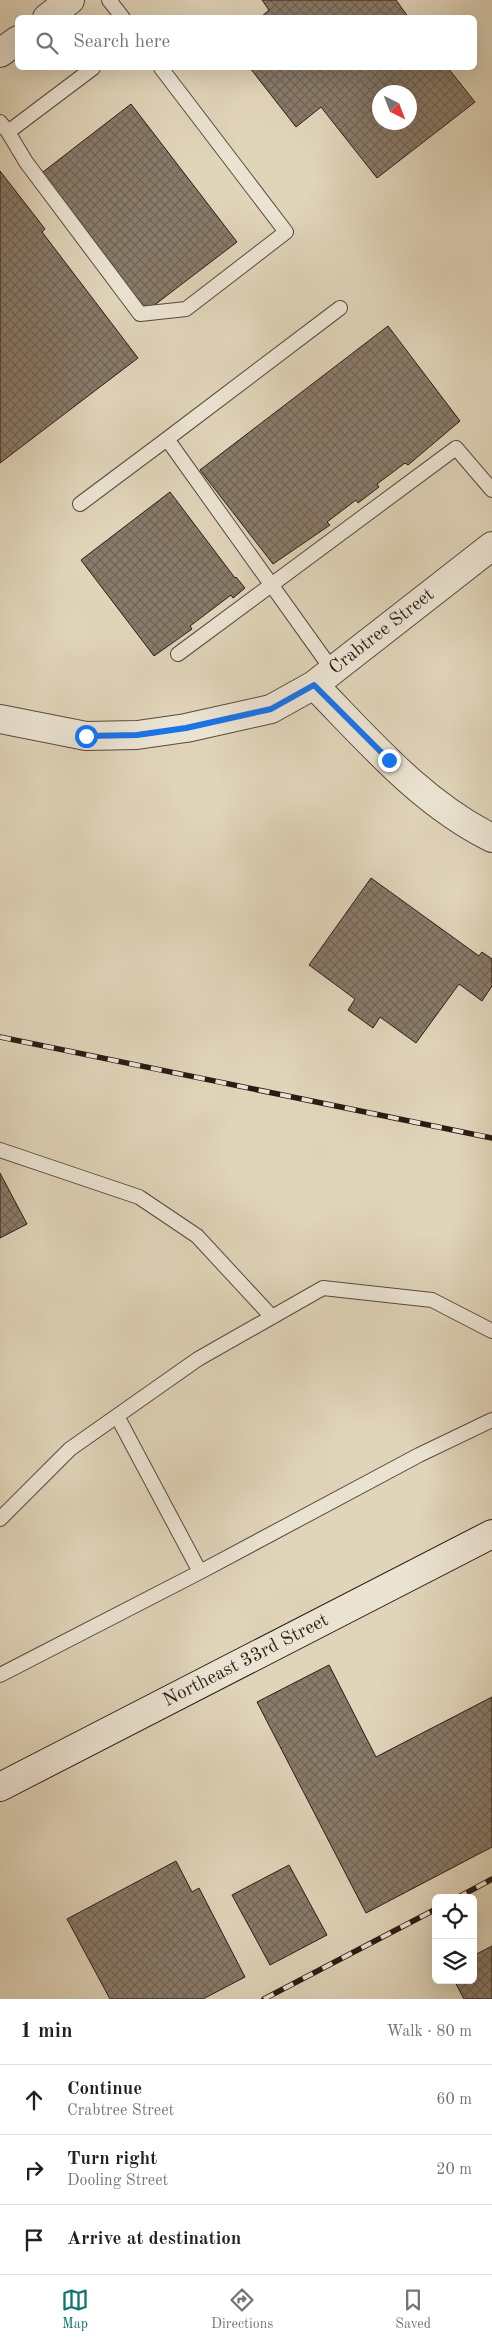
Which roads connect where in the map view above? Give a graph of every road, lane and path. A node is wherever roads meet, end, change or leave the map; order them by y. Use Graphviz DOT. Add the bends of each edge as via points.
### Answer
graph roads {
  1 [pos="109,0"];
  2 [pos="121,15"];
  3 [pos="15,42"];
  4 [pos="0,53"];
  5 [pos="90,70"];
  6 [pos="163,70"];
  7 [pos="4,127"];
  8 [pos="340,308"];
  9 [pos="167,439"];
  10 [pos="492,490"];
  11 [pos="80,504"];
  12 [pos="492,546"];
  13 [pos="272,585"];
  14 [pos="178,654"];
  15 [pos="323,678"];
  16 [pos="0,719"];
  17 [pos="492,838"];
  18 [pos="0,1150"];
  19 [pos="272,1317"];
  20 [pos="492,1331"];
  21 [pos="117,1416"];
  22 [pos="492,1420"];
  23 [pos="0,1519"];
  24 [pos="492,1534"];
  25 [pos="200,1572"];
  26 [pos="0,1675"];
  27 [pos="0,1787"];
  1 -- 2 [label="lane"];
  3 -- 4 [label="street"];
  5 -- 7 [label="lane"];
  6 -- 7 [label="lane" via="286,232 186,309 140,314 26,162"];
  8 -- 9 [label="lane"];
  9 -- 11 [label="lane"];
  9 -- 13 [label="lane"];
  10 -- 13 [label="lane" via="456,448"];
  12 -- 15 [label="street, Crabtree Street"];
  13 -- 14 [label="lane"];
  13 -- 15 [label="lane"];
  15 -- 16 [label="street, Crabtree Street" via="271,709 137,735 86,736"];
  15 -- 17 [label="street" via="427,798 467,826"];
  18 -- 19 [label="lane" via="139,1197 197,1236"];
  19 -- 20 [label="lane" via="323,1288 432,1300"];
  19 -- 21 [label="lane" via="198,1359"];
  21 -- 23 [label="lane" via="70,1449"];
  21 -- 25 [label="lane"];
  22 -- 25 [label="lane" via="419,1455"];
  24 -- 27 [label="street, Northeast 33rd Street"];
  25 -- 26 [label="lane"];
}
